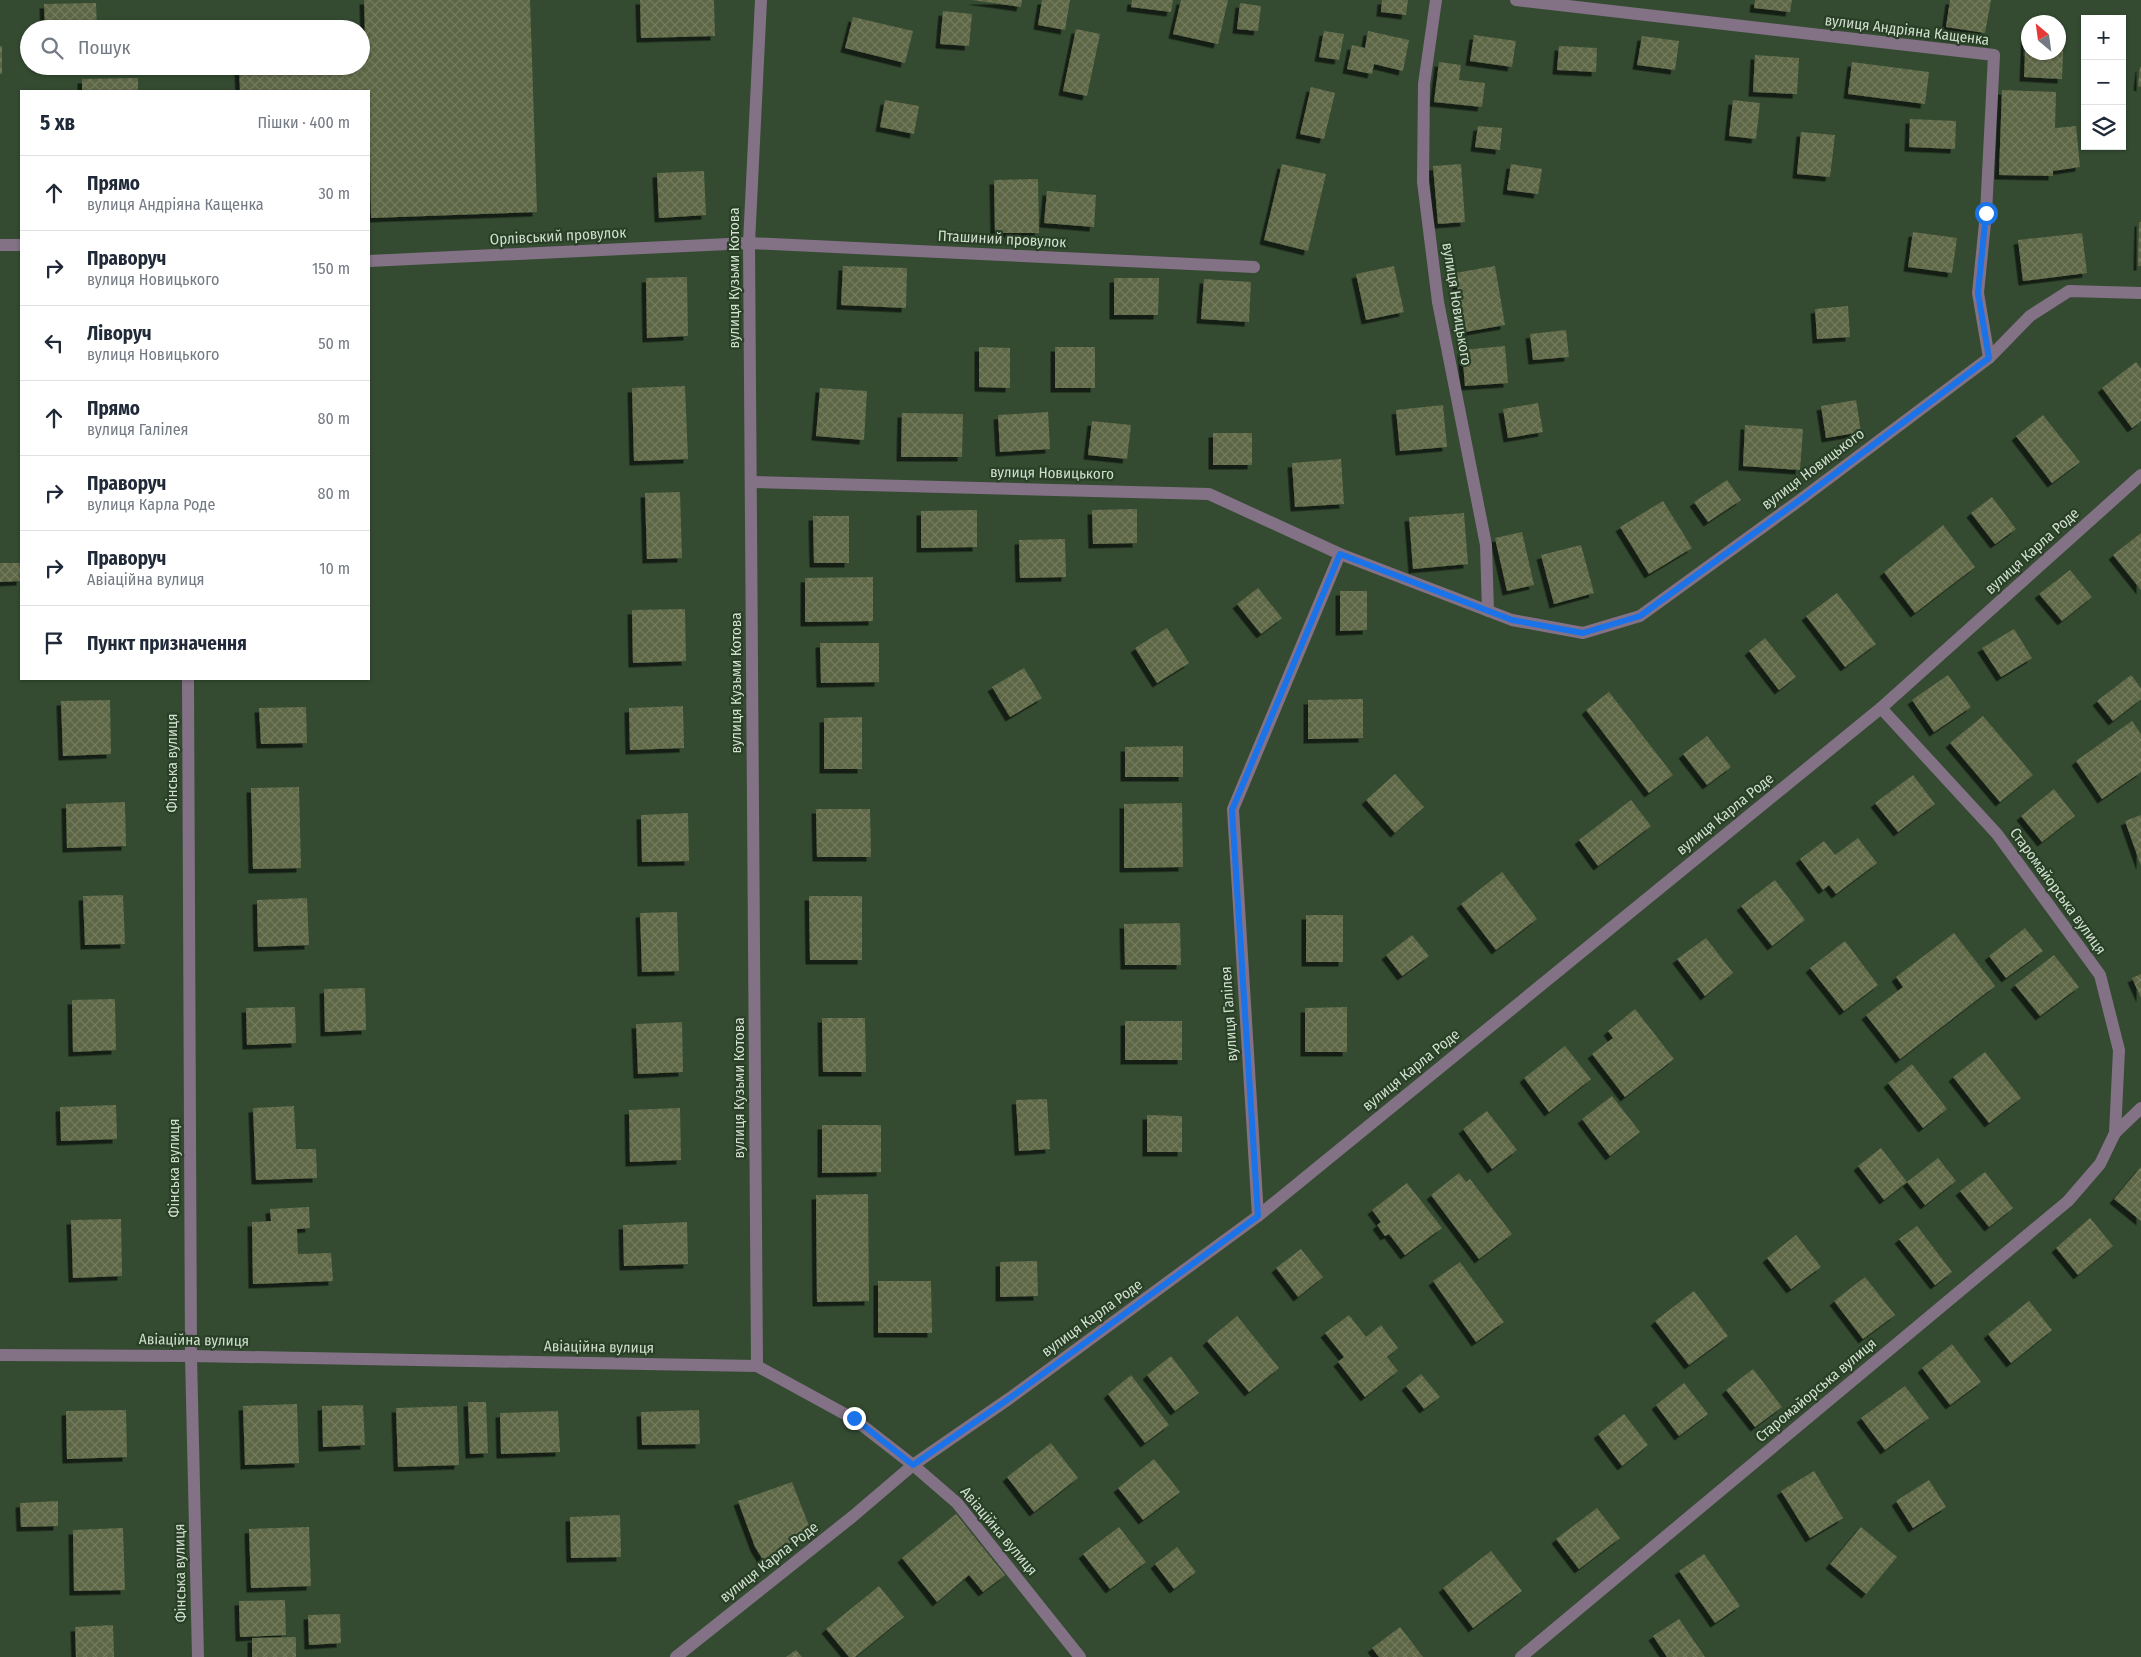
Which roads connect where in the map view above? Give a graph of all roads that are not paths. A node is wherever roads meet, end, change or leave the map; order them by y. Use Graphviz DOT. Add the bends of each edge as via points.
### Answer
graph roads {
  1 [pos="761,0"];
  2 [pos="1436,0"];
  3 [pos="1516,0"];
  4 [pos="749,243"];
  5 [pos="0,245"];
  6 [pos="20,246"];
  7 [pos="370,261"];
  8 [pos="1254,267"];
  9 [pos="2141,293"];
  10 [pos="1989,358"];
  11 [pos="2141,475"];
  12 [pos="751,482"];
  13 [pos="1340,554"];
  14 [pos="1488,611"];
  15 [pos="188,680"];
  16 [pos="1881,708"];
  17 [pos="2141,1108"];
  18 [pos="2115,1133"];
  19 [pos="1258,1216"];
  20 [pos="0,1355"];
  21 [pos="192,1356"];
  22 [pos="757,1366"];
  23 [pos="913,1465"];
  24 [pos="198,1657"];
  25 [pos="676,1657"];
  26 [pos="1080,1657"];
  27 [pos="1522,1657"];
  1 -- 4 [label="street, вулиця Кузьми Котова"];
  2 -- 14 [label="street, вулиця Новицького" via="1424,84 1423,182 1438,302 1486,546"];
  3 -- 10 [label="street, вулиця Андріяна Кащенка" via="1994,55 1986,213 1978,293"];
  4 -- 7 [label="street, Орлівський провулок"];
  4 -- 8 [label="street, Пташиний провулок"];
  4 -- 12 [label="street, вулиця Кузьми Котова"];
  5 -- 6 [label="street"];
  9 -- 10 [label="street, вулиця Новицького" via="2069,291 2030,316"];
  10 -- 14 [label="street, вулиця Новицького" via="1640,616 1583,633 1512,620"];
  11 -- 16 [label="street, вулиця Карла Роде"];
  12 -- 13 [label="street, вулиця Новицького" via="1209,494"];
  12 -- 22 [label="street, вулиця Кузьми Котова"];
  13 -- 14 [label="street, вулиця Новицького"];
  13 -- 19 [label="street, вулиця Галілея" via="1232,810"];
  15 -- 21 [label="street, Фінська вулиця"];
  16 -- 18 [label="street, Старомайорська вулиця" via="1996,834 2100,976 2119,1050"];
  16 -- 19 [label="street, вулиця Карла Роде"];
  17 -- 18 [label="street, Старомайорська вулиця"];
  18 -- 27 [label="street, Старомайорська вулиця" via="2100,1164 2068,1201"];
  19 -- 23 [label="street, вулиця Карла Роде"];
  20 -- 21 [label="street, Авіаційна вулиця"];
  21 -- 22 [label="street, Авіаційна вулиця"];
  21 -- 24 [label="street, Фінська вулиця"];
  22 -- 23 [label="street, Авіаційна вулиця" via="854,1418"];
  23 -- 25 [label="street, вулиця Карла Роде"];
  23 -- 26 [label="street, Авіаційна вулиця" via="957,1503"];
}
